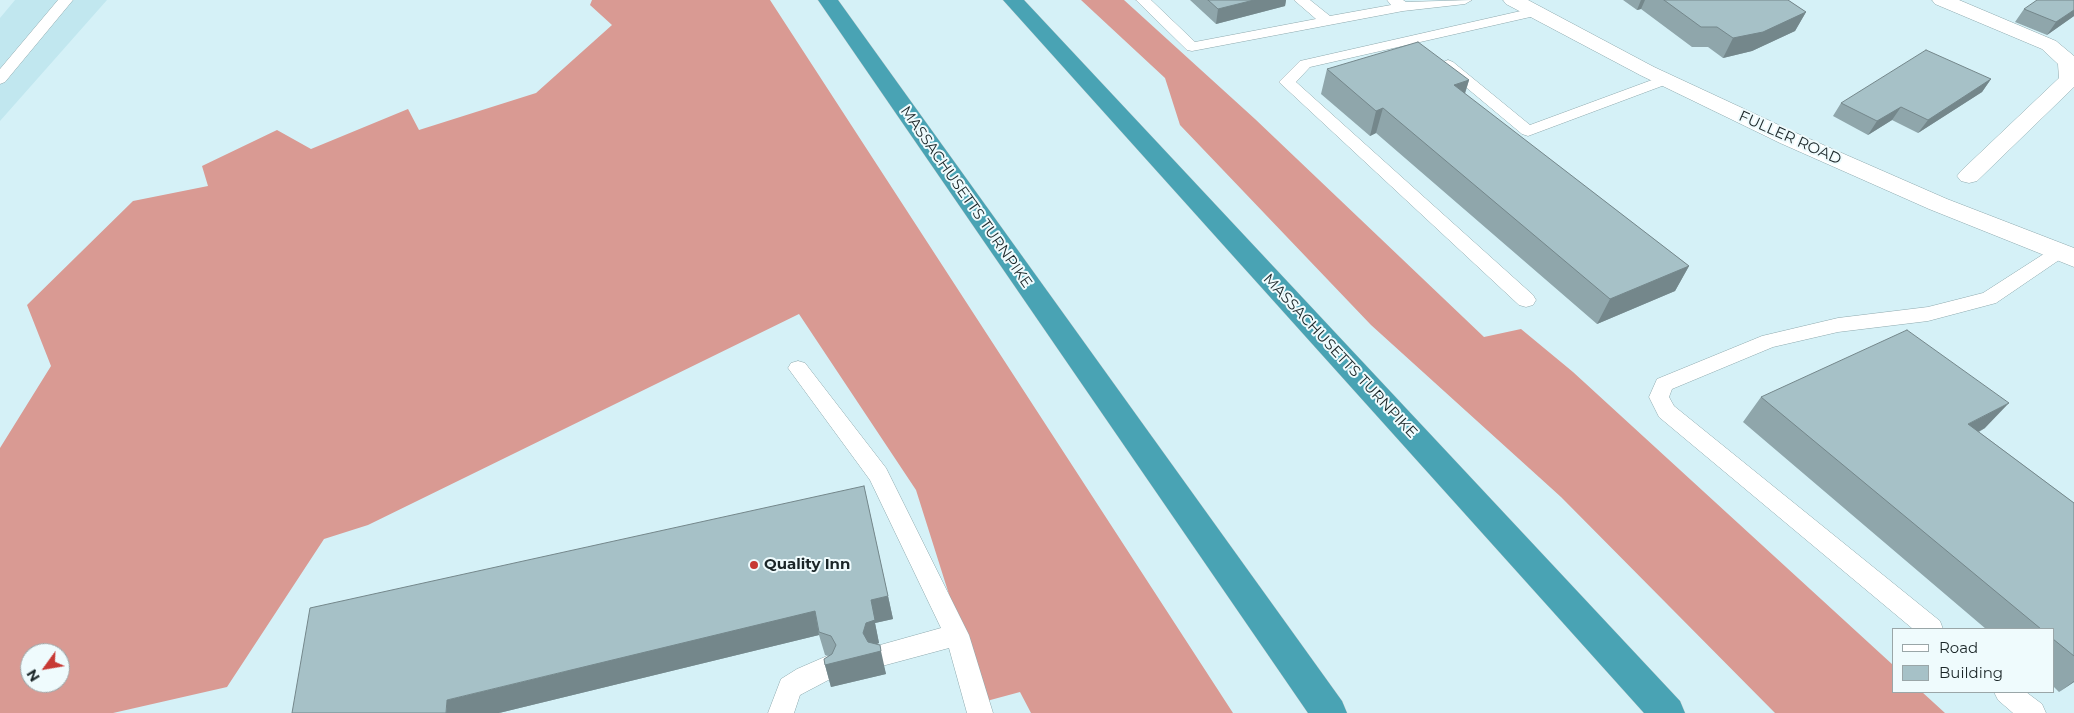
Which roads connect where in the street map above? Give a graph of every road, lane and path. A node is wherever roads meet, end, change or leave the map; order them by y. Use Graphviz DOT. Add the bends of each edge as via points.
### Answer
graph roads {
  1 [pos="66,0"];
  2 [pos="828,0"];
  3 [pos="1013,0"];
  4 [pos="1143,0"];
  5 [pos="1301,0"];
  6 [pos="1465,0"];
  7 [pos="1513,0"];
  8 [pos="1942,0"];
  9 [pos="1399,4"];
  10 [pos="1534,12"];
  11 [pos="1326,20"];
  12 [pos="1415,39"];
  13 [pos="0,79"];
  14 [pos="1665,80"];
  15 [pos="1969,176"];
  16 [pos="2066,255"];
  17 [pos="1526,300"];
  18 [pos="798,368"];
  19 [pos="1930,628"];
  20 [pos="957,635"];
  21 [pos="882,655"];
  22 [pos="827,668"];
  23 [pos="2008,693"];
  24 [pos="781,713"];
  25 [pos="980,713"];
  26 [pos="1329,713"];
  27 [pos="1666,713"];
  28 [pos="2033,713"];
  1 -- 13 [label="lane"];
  2 -- 26 [label="highway, MASSACHUSETTS TURNPIKE"];
  3 -- 27 [label="highway, MASSACHUSETTS TURNPIKE"];
  4 -- 11 [label="lane" via="1192,47"];
  5 -- 11 [label="lane"];
  6 -- 9 [label="lane"];
  7 -- 10 [label="main road, FULLER ROAD"];
  8 -- 15 [label="main road" via="2048,45 2068,62 2070,79"];
  9 -- 11 [label="lane"];
  10 -- 12 [label="lane"];
  10 -- 14 [label="main road, FULLER ROAD"];
  12 -- 14 [label="lane" via="1528,130"];
  12 -- 17 [label="lane" via="1305,64 1287,82"];
  14 -- 16 [label="main road, FULLER ROAD" via="1920,196"];
  16 -- 19 [label="lane" via="1989,298 1928,314 1838,325 1769,341 1664,384 1659,397 1666,411"];
  18 -- 20 [label="lane" via="878,474"];
  20 -- 21 [label="lane"];
  20 -- 25 [label="lane"];
  22 -- 24 [label="lane" via="790,687"];
  23 -- 28 [label="lane"];
}
